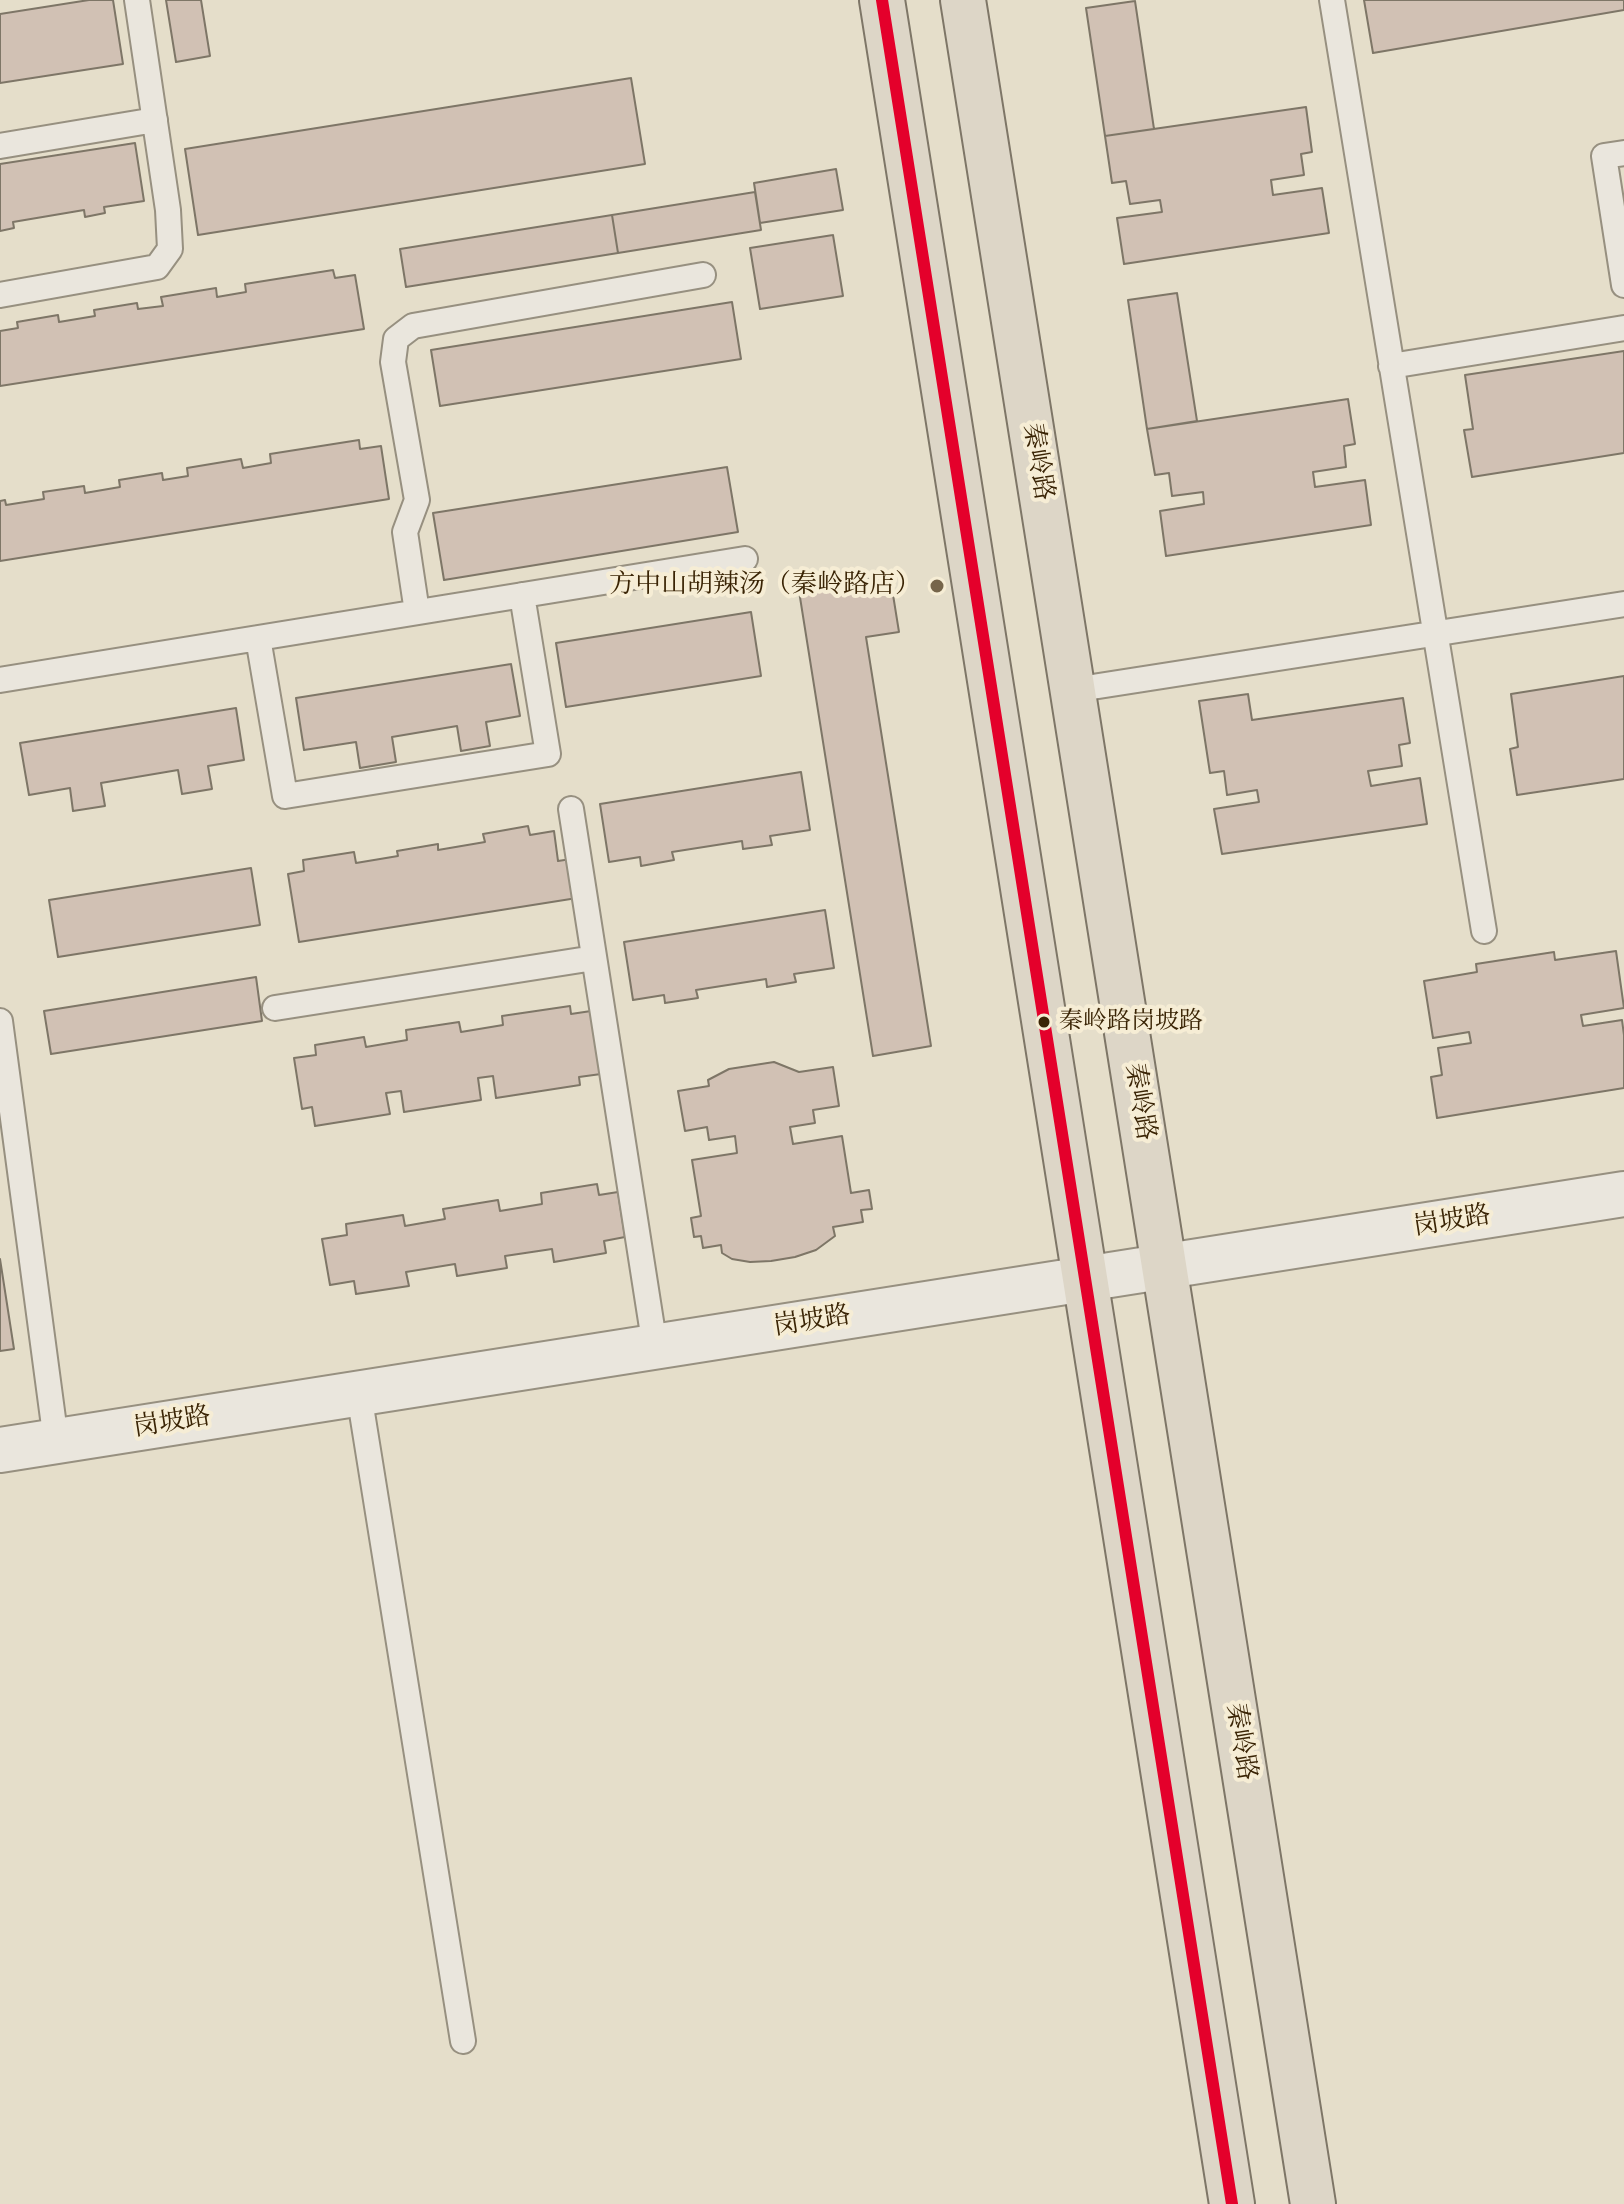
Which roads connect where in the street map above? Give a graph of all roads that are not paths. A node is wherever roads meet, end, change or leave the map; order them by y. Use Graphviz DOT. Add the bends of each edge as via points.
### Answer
graph roads {
  1 [pos="137,0"];
  2 [pos="882,0"];
  3 [pos="963,0"];
  4 [pos="1332,0"];
  5 [pos="155,120"];
  6 [pos="0,146"];
  7 [pos="1624,153"];
  8 [pos="703,275"];
  9 [pos="1624,285"];
  10 [pos="0,295"];
  11 [pos="1624,328"];
  12 [pos="1391,366"];
  13 [pos="745,559"];
  14 [pos="522,595"];
  15 [pos="1624,604"];
  16 [pos="417,612"];
  17 [pos="1434,634"];
  18 [pos="258,638"];
  19 [pos="0,680"];
  20 [pos="1073,690"];
  21 [pos="571,809"];
  22 [pos="1484,931"];
  23 [pos="594,958"];
  24 [pos="275,1008"];
  25 [pos="0,1021"];
  26 [pos="1624,1194"];
  27 [pos="1165,1267"];
  28 [pos="1085,1279"];
  29 [pos="655,1347"];
  30 [pos="359,1394"];
  31 [pos="56,1441"];
  32 [pos="0,1450"];
  33 [pos="463,2041"];
  34 [pos="1232,2204"];
  35 [pos="1313,2204"];
  1 -- 5 [label="lane"];
  2 -- 28 [label="main road"];
  3 -- 20 [label="main road, 秦岭路"];
  4 -- 12 [label="lane"];
  5 -- 6 [label="lane"];
  5 -- 10 [label="lane" via="170,249 157,267"];
  7 -- 9 [label="lane" via="1604,156"];
  8 -- 16 [label="lane" via="413,326 396,339 393,362 417,500 405,532"];
  11 -- 12 [label="lane"];
  12 -- 17 [label="lane"];
  13 -- 14 [label="lane"];
  14 -- 16 [label="lane"];
  14 -- 18 [label="lane" via="548,754 285,796"];
  15 -- 17 [label="lane"];
  16 -- 18 [label="lane"];
  17 -- 20 [label="lane"];
  17 -- 22 [label="lane"];
  18 -- 19 [label="lane"];
  20 -- 27 [label="main road, 秦岭路"];
  21 -- 23 [label="lane"];
  23 -- 24 [label="lane"];
  23 -- 29 [label="lane"];
  25 -- 31 [label="lane"];
  26 -- 27 [label="street, 岗坡路"];
  27 -- 28 [label="street, 岗坡路"];
  27 -- 35 [label="main road, 秦岭路"];
  28 -- 29 [label="street, 岗坡路"];
  28 -- 34 [label="main road"];
  29 -- 30 [label="street, 岗坡路"];
  30 -- 31 [label="street, 岗坡路"];
  30 -- 33 [label="lane"];
  31 -- 32 [label="street, 岗坡路"];
}
